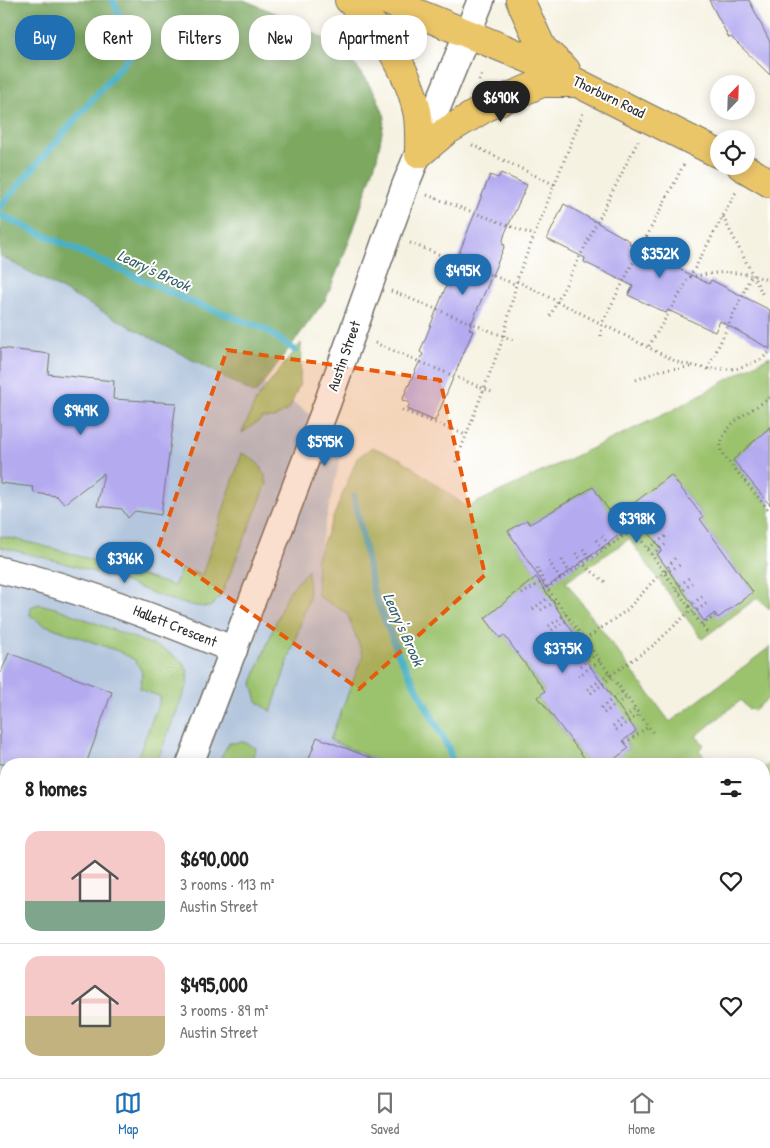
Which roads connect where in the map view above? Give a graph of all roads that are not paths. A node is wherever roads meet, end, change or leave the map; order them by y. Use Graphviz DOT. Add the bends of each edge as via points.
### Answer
graph roads {
  1 [pos="349,0"];
  2 [pos="385,0"];
  3 [pos="481,0"];
  4 [pos="520,0"];
  5 [pos="466,34"];
  6 [pos="586,86"];
  7 [pos="707,148"];
  8 [pos="419,154"];
  9 [pos="0,570"];
  10 [pos="234,650"];
  11 [pos="192,758"];
  1 -- 8 [label="main road" via="371,19 401,66 418,112"];
  2 -- 5 [label="main road, Thorburn Road"];
  3 -- 5 [label="street, Austin Street"];
  4 -- 6 [label="main road" via="542,48"];
  5 -- 6 [label="main road, Thorburn Road"];
  5 -- 8 [label="street, Austin Street"];
  6 -- 7 [label="main road, Thorburn Road"];
  6 -- 8 [label="main road" via="542,83 490,105 445,132"];
  8 -- 10 [label="street, Austin Street"];
  9 -- 10 [label="street, Hallett Crescent" via="117,603"];
  10 -- 11 [label="street, Austin Street"];
}
